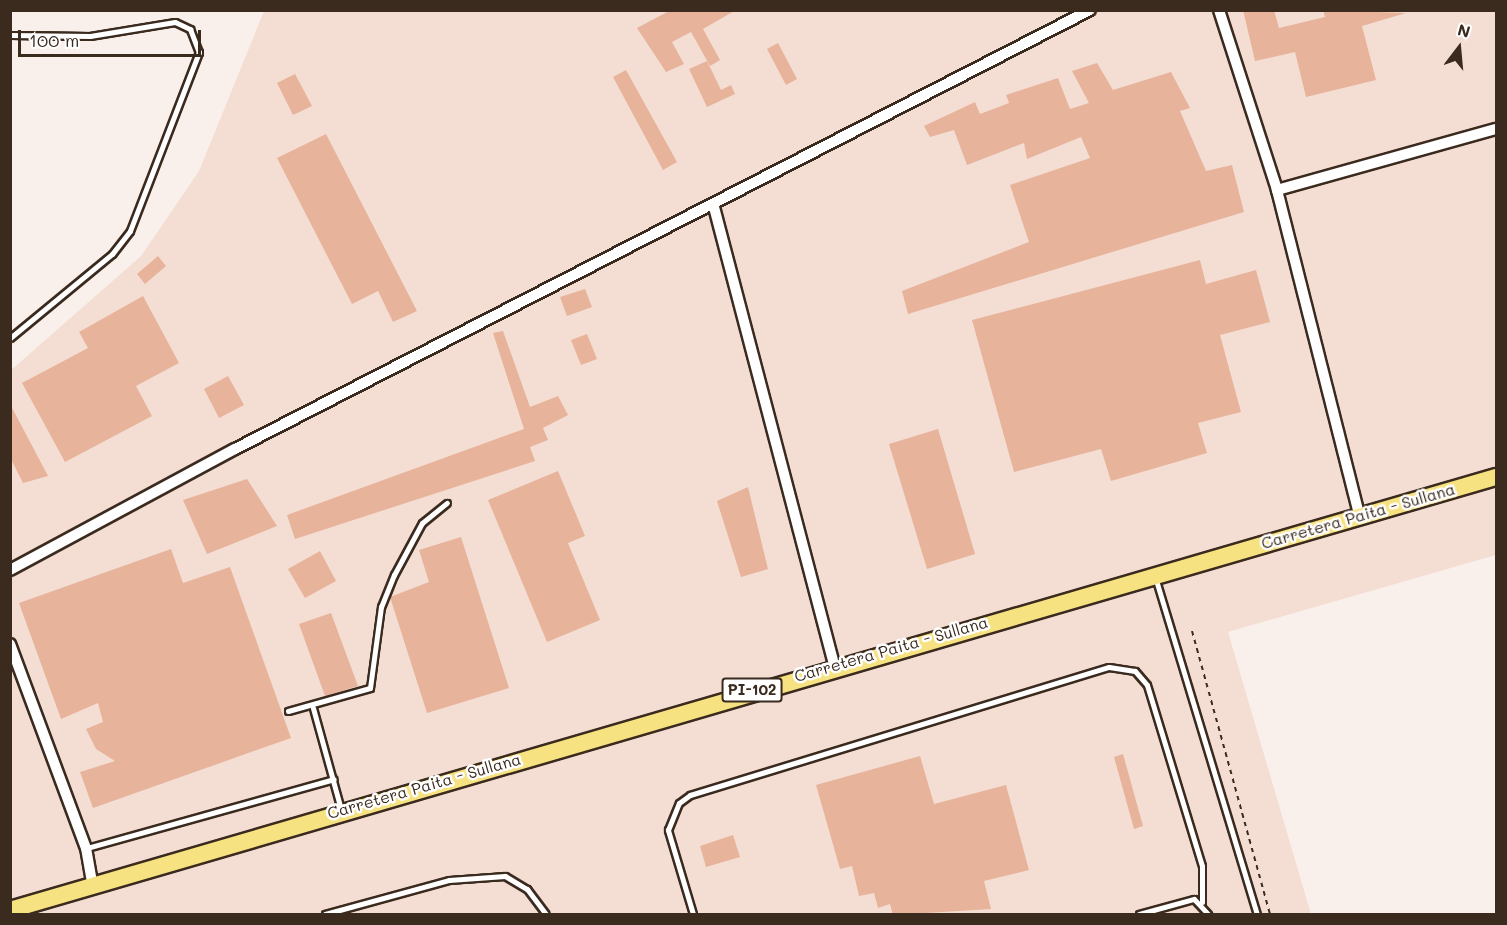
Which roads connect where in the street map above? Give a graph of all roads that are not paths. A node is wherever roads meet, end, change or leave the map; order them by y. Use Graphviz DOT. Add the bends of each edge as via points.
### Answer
graph roads {
  1 [pos="1090,10"];
  2 [pos="1219,10"];
  3 [pos="10,35"];
  4 [pos="1497,129"];
  5 [pos="1277,190"];
  6 [pos="714,207"];
  7 [pos="10,338"];
  8 [pos="1497,477"];
  9 [pos="447,503"];
  10 [pos="1359,515"];
  11 [pos="10,570"];
  12 [pos="1154,574"];
  13 [pos="10,644"];
  14 [pos="834,666"];
  15 [pos="312,708"];
  16 [pos="288,711"];
  17 [pos="333,779"];
  18 [pos="341,810"];
  19 [pos="86,848"];
  20 [pos="93,886"];
  21 [pos="1202,902"];
  22 [pos="10,910"];
  23 [pos="325,915"];
  24 [pos="546,915"];
  25 [pos="693,915"];
  26 [pos="1139,915"];
  27 [pos="1208,915"];
  28 [pos="1257,915"];
  1 -- 6 [label="street"];
  2 -- 5 [label="street"];
  3 -- 7 [label="lane" via="90,36 175,22 190,28 199,52 130,231 112,254"];
  4 -- 5 [label="street"];
  5 -- 10 [label="street"];
  6 -- 11 [label="street" via="235,449"];
  6 -- 14 [label="street"];
  8 -- 10 [label="main road, Carretera Paita - Sullana / PI-102"];
  9 -- 15 [label="lane" via="422,523 394,575 381,607 370,688"];
  10 -- 12 [label="main road, Carretera Paita - Sullana / PI-102"];
  12 -- 14 [label="main road, Carretera Paita - Sullana / PI-102"];
  12 -- 28 [label="lane"];
  13 -- 19 [label="street"];
  14 -- 18 [label="main road, Carretera Paita - Sullana / PI-102"];
  15 -- 16 [label="lane"];
  15 -- 17 [label="lane"];
  17 -- 18 [label="lane"];
  17 -- 19 [label="lane"];
  18 -- 20 [label="main road, Carretera Paita - Sullana / PI-102"];
  19 -- 20 [label="street"];
  20 -- 22 [label="main road, Carretera Paita - Sullana / PI-102"];
  21 -- 25 [label="lane" via="1202,866 1147,685 1135,671 1109,667 690,795 679,803 668,830"];
  21 -- 26 [label="lane" via="1194,899"];
  21 -- 27 [label="lane"];
  23 -- 24 [label="lane" via="449,880 505,876 527,889"];
}
